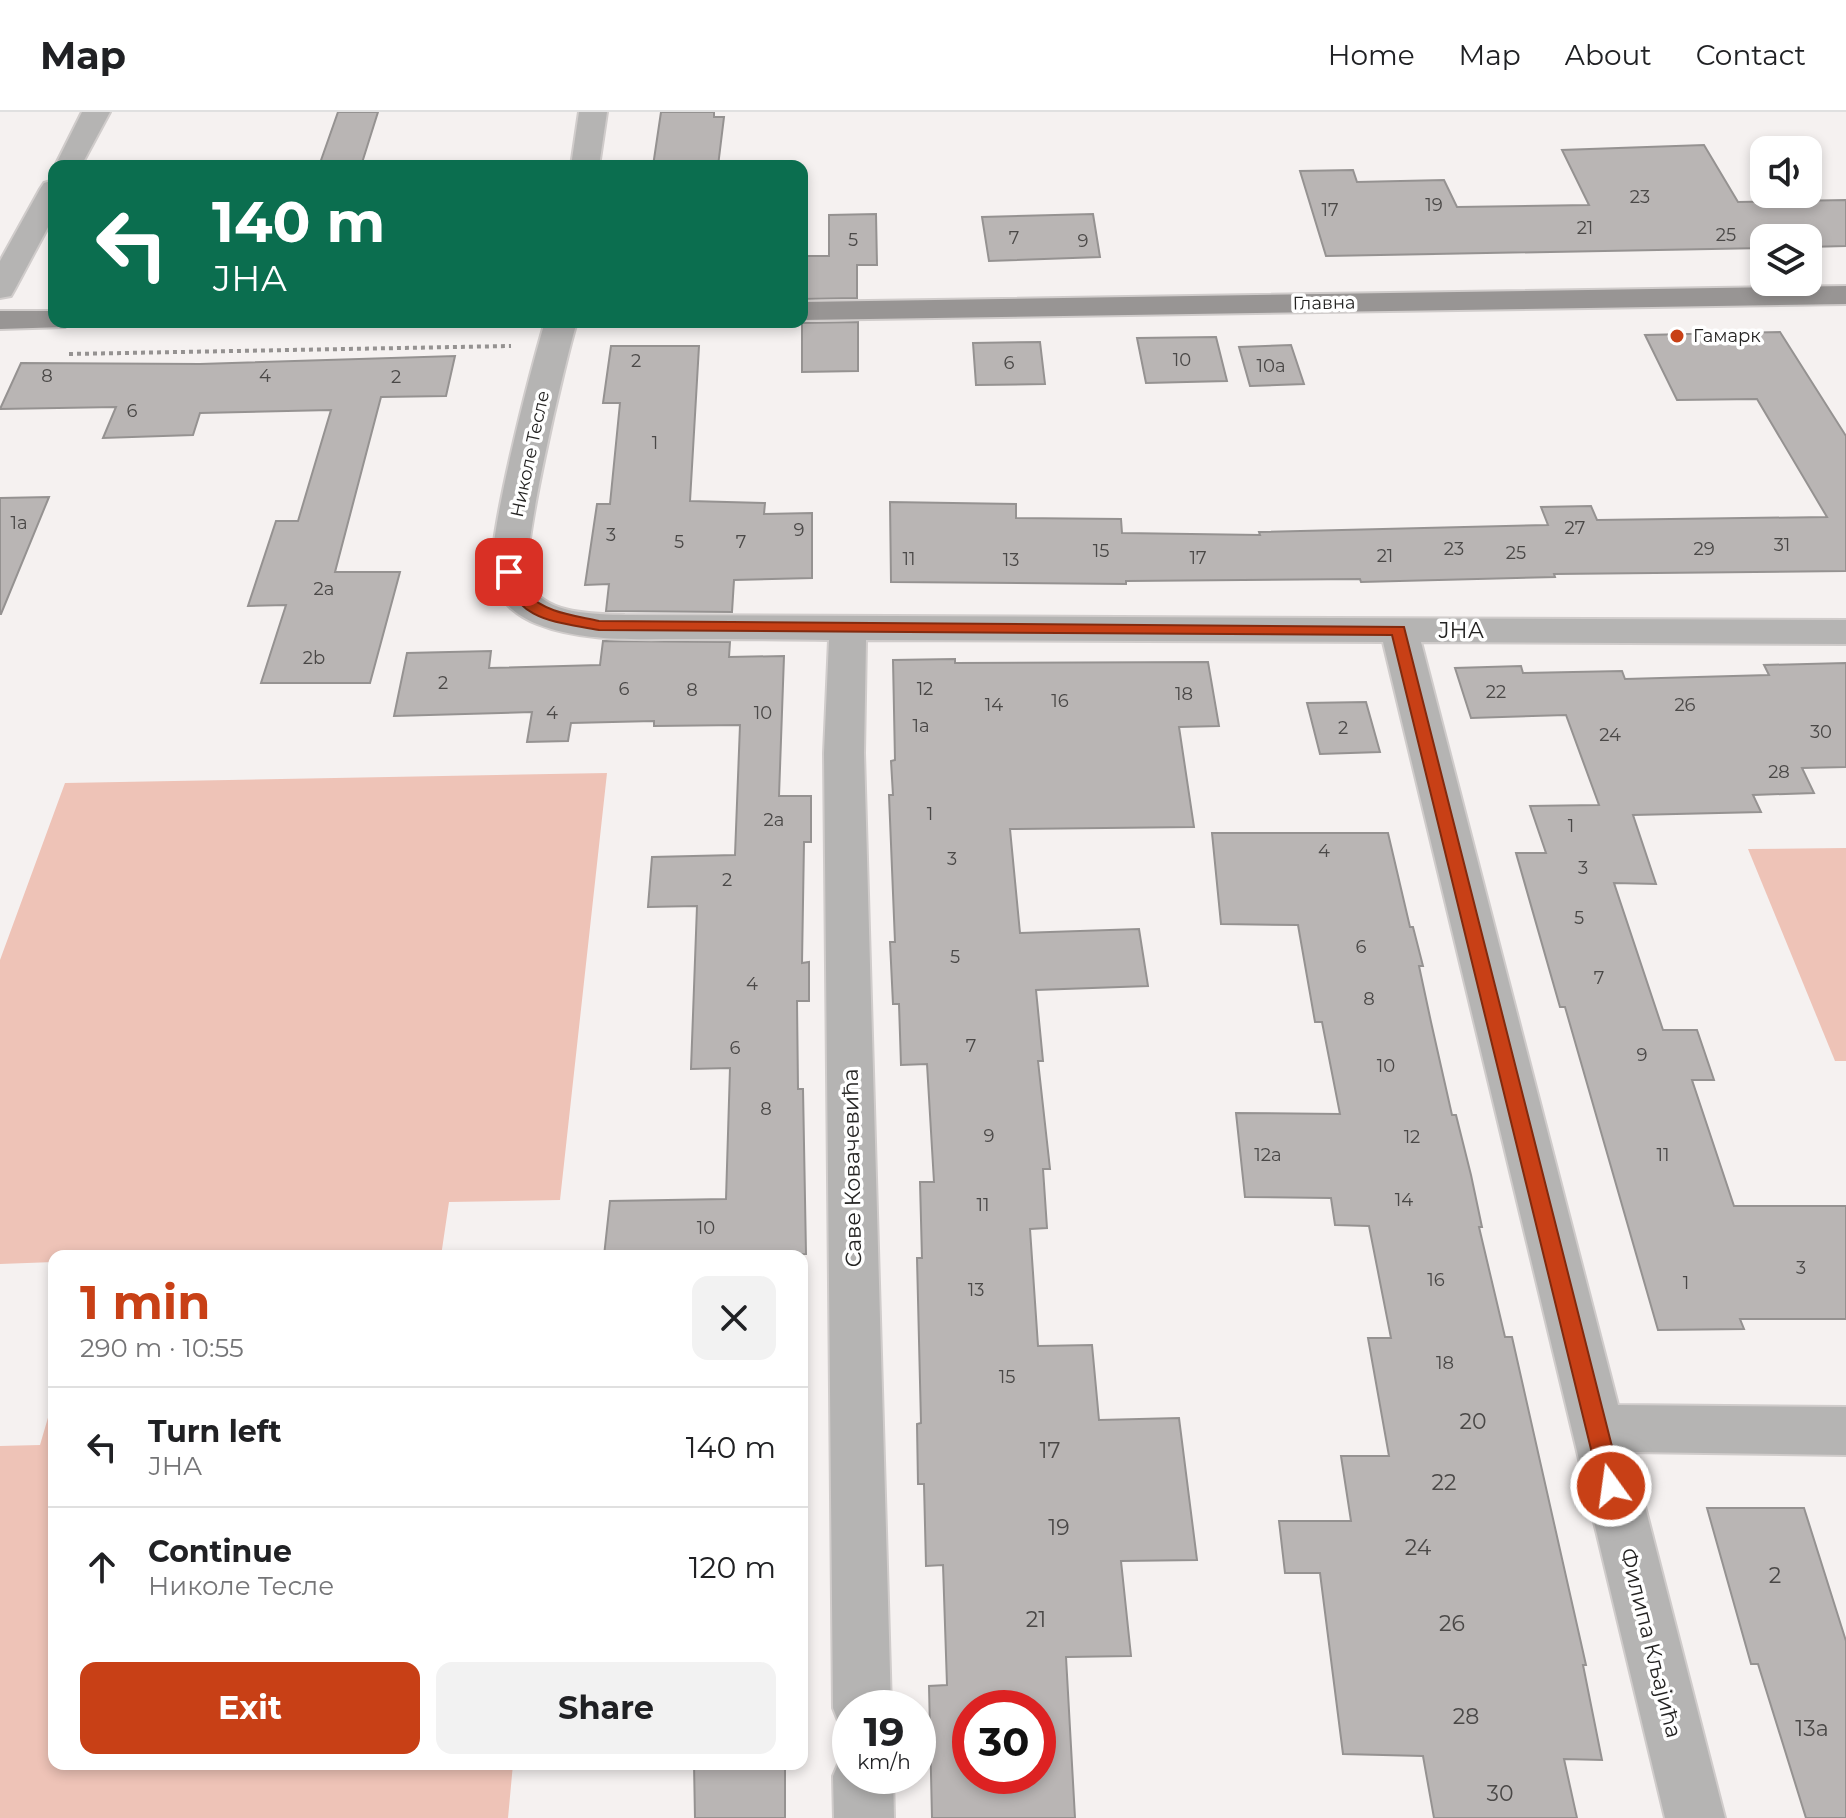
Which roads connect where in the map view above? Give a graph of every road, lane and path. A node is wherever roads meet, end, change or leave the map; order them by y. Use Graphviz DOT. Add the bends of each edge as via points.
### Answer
graph roads {
  1 [pos="96,112"];
  2 [pos="593,112"];
  3 [pos="70,160"];
  4 [pos="586,160"];
  5 [pos="48,200"];
  6 [pos="0,289"];
  7 [pos="1846,295"];
  8 [pos="808,311"];
  9 [pos="0,320"];
  10 [pos="48,320"];
  11 [pos="557,333"];
  12 [pos="63,354"];
  13 [pos="645,626"];
  14 [pos="848,627"];
  15 [pos="1399,630"];
  16 [pos="1846,632"];
  17 [pos="1596,1428"];
  18 [pos="1846,1431"];
  19 [pos="862,1690"];
  20 [pos="863,1794"];
  21 [pos="864,1818"];
  22 [pos="1695,1818"];
  1 -- 3 [label="street"];
  2 -- 4 [label="street"];
  5 -- 6 [label="street"];
  7 -- 8 [label="main road, Главна"];
  9 -- 10 [label="main road"];
  11 -- 12 [label="path"];
  11 -- 13 [label="street, Николе Тесле" via="512,540 510,582 527,603 560,620"];
  13 -- 14 [label="street, ЈНА"];
  14 -- 15 [label="street, ЈНА"];
  14 -- 19 [label="street, Саве Ковачевића" via="844,753"];
  15 -- 16 [label="street, ЈНА"];
  15 -- 17 [label="street, Филипа Кљајића"];
  17 -- 18 [label="street"];
  17 -- 22 [label="street, Филипа Кљајића"];
  20 -- 21 [label="street"];
}
